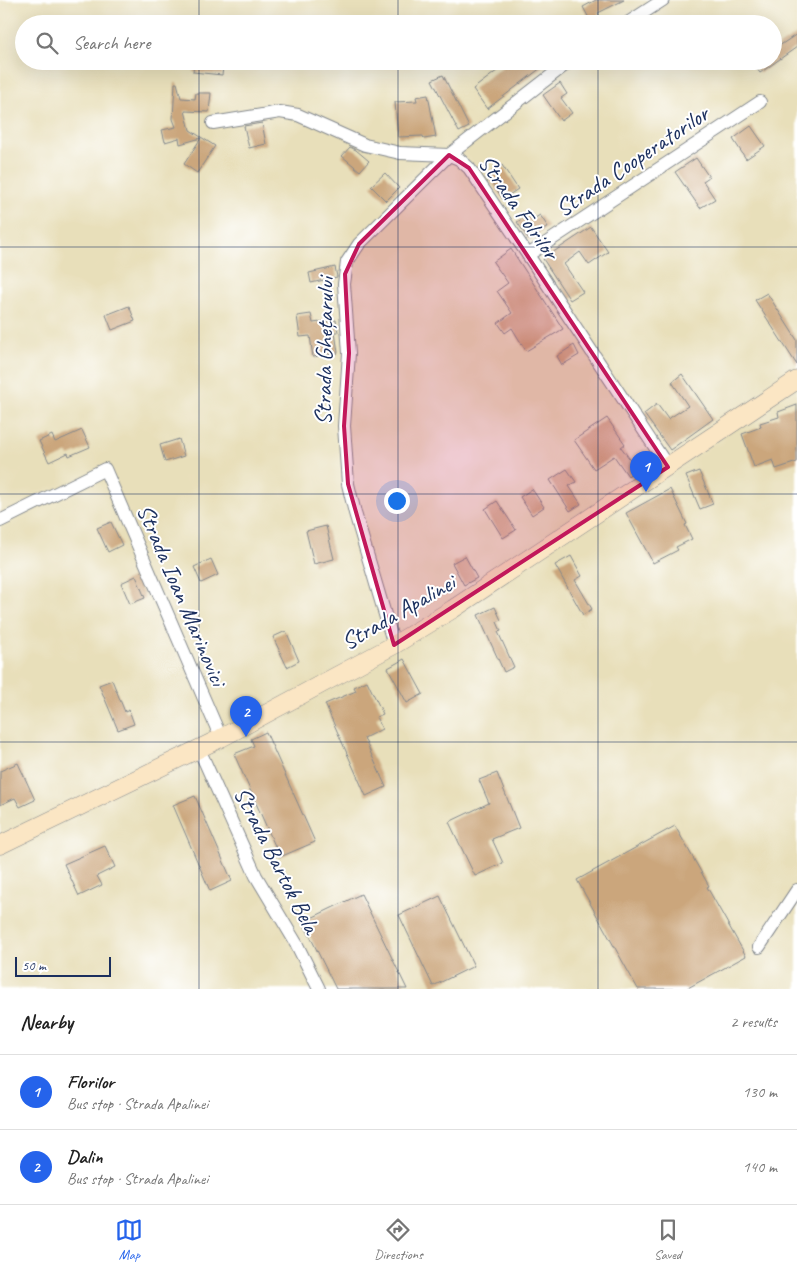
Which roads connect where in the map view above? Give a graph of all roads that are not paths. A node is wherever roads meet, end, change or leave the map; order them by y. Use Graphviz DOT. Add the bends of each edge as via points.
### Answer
graph roads {
  1 [pos="663,0"];
  2 [pos="640,15"];
  3 [pos="558,70"];
  4 [pos="760,102"];
  5 [pos="213,123"];
  6 [pos="448,155"];
  7 [pos="528,255"];
  8 [pos="797,380"];
  9 [pos="668,467"];
  10 [pos="0,521"];
  11 [pos="394,645"];
  12 [pos="221,738"];
  13 [pos="199,749"];
  14 [pos="0,845"];
  15 [pos="797,890"];
  16 [pos="760,947"];
  17 [pos="319,989"];
  1 -- 2 [label="street"];
  3 -- 6 [label="street, Strada Ghețarului"];
  4 -- 7 [label="street, Strada Cooperatorilor"];
  5 -- 6 [label="street, Strada Folrilor" via="280,112 298,115 365,145 400,153"];
  6 -- 7 [label="street, Strada Folrilor" via="469,168"];
  6 -- 11 [label="street, Strada Ghețarului" via="359,244 347,262 344,274 349,353 344,426 348,484"];
  7 -- 9 [label="street, Strada Folrilor"];
  8 -- 9 [label="street, Strada Apalinei"];
  9 -- 11 [label="street, Strada Apalinei"];
  10 -- 12 [label="street, Strada Ioan Marinovici" via="105,469"];
  11 -- 12 [label="street, Strada Apalinei"];
  12 -- 13 [label="street, Strada Apalinei"];
  13 -- 14 [label="street, Strada Apalinei"];
  13 -- 17 [label="street, Strada Bartok Bela" via="256,876"];
  15 -- 16 [label="street"];
}
